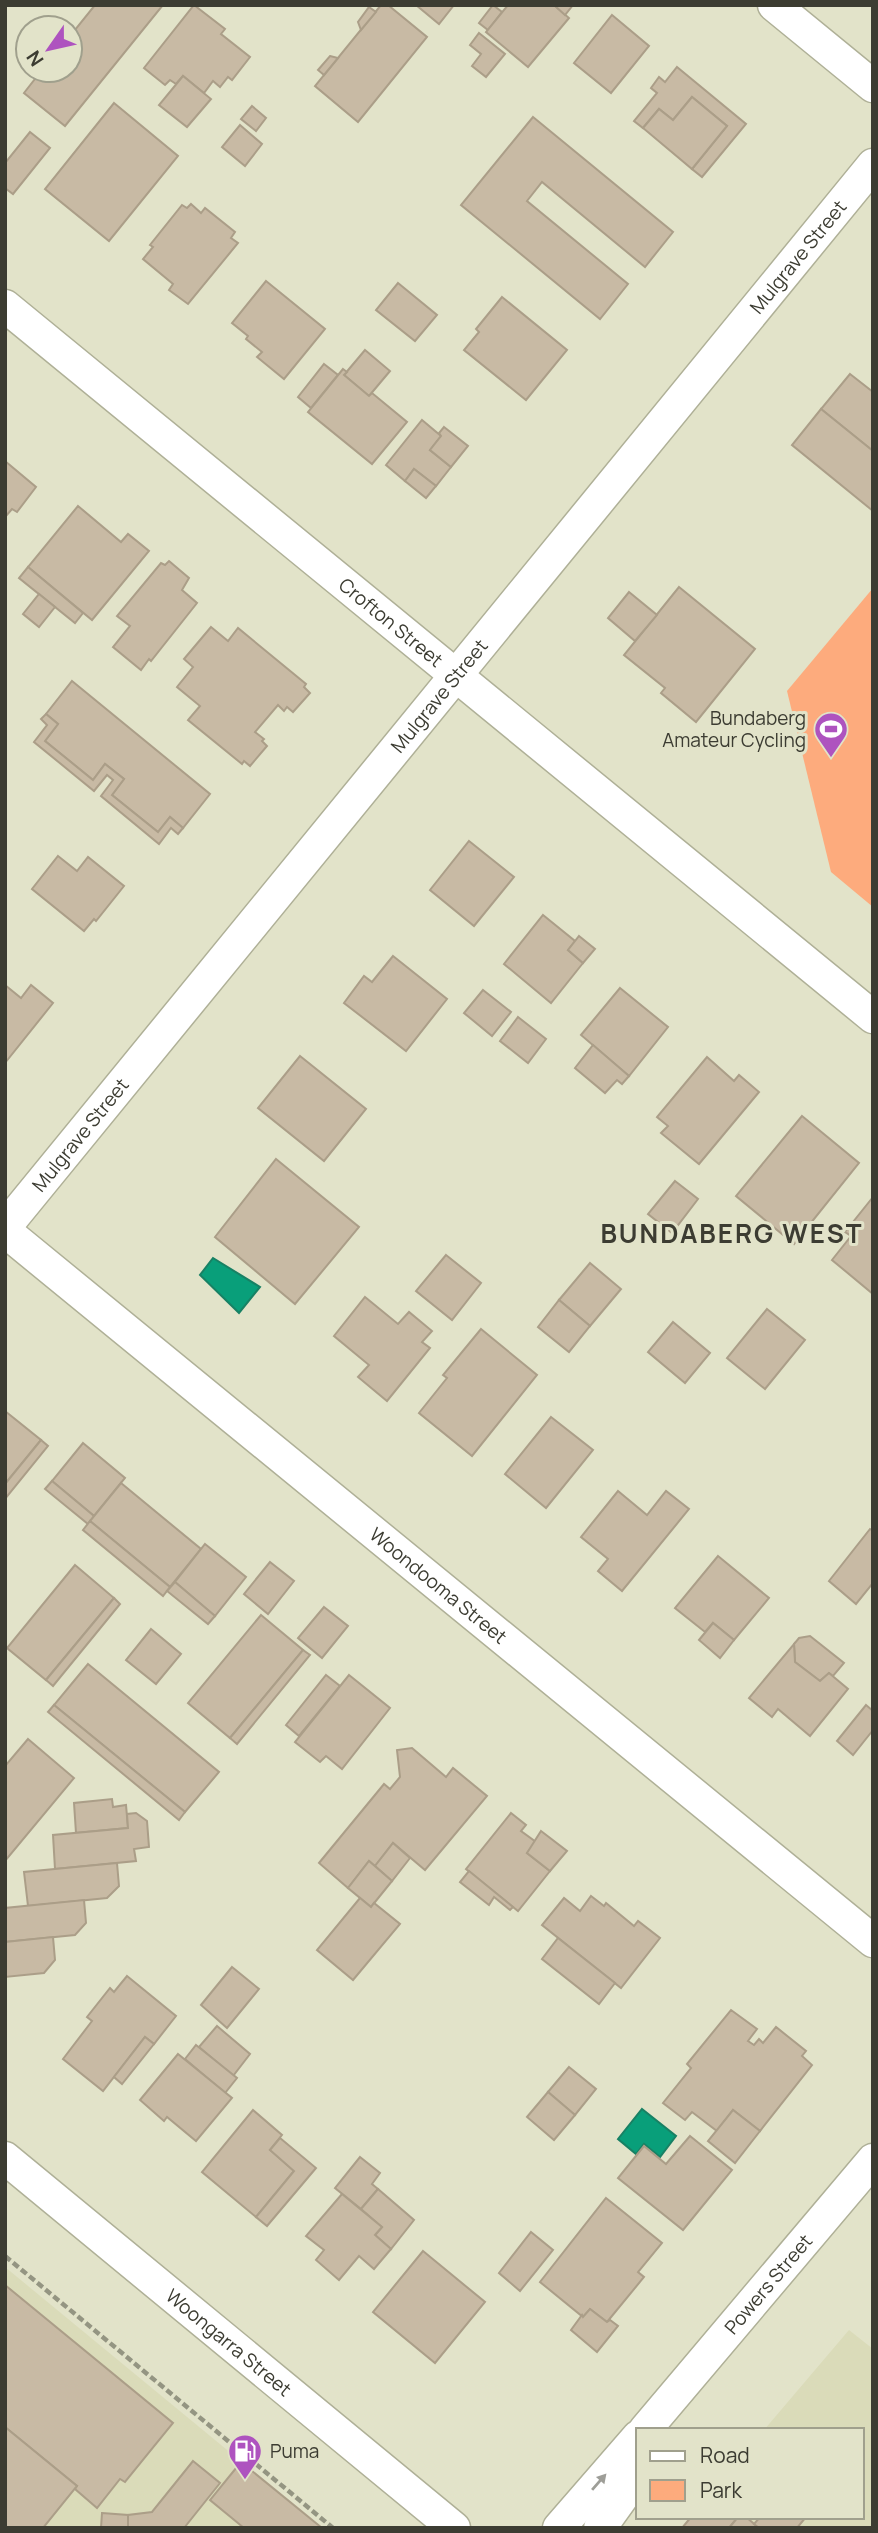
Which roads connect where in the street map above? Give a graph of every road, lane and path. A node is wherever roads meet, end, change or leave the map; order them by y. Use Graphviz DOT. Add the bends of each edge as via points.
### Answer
graph roads {
  1 [pos="774,5"];
  2 [pos="873,86"];
  3 [pos="873,165"];
  4 [pos="5,306"];
  5 [pos="456,675"];
  6 [pos="873,1017"];
  7 [pos="5,1229"];
  8 [pos="873,1941"];
  9 [pos="5,2158"];
  10 [pos="873,2160"];
  11 [pos="5,2256"];
  12 [pos="654,2423"];
  13 [pos="636,2439"];
  14 [pos="636,2478"];
  15 [pos="558,2523"];
  16 [pos="333,2528"];
  17 [pos="454,2528"];
  18 [pos="600,2528"];
  1 -- 2 [label="street"];
  3 -- 5 [label="street, Mulgrave Street"];
  4 -- 5 [label="street, Crofton Street"];
  5 -- 6 [label="street, Crofton Street"];
  5 -- 7 [label="street, Mulgrave Street"];
  7 -- 8 [label="street, Woondooma Street"];
  9 -- 17 [label="street, Woongarra Street"];
  10 -- 12 [label="street, Powers Street"];
  11 -- 16 [label="path"];
  15 -- 13 [label="street, one-way"];
  14 -- 18 [label="street"];
}
